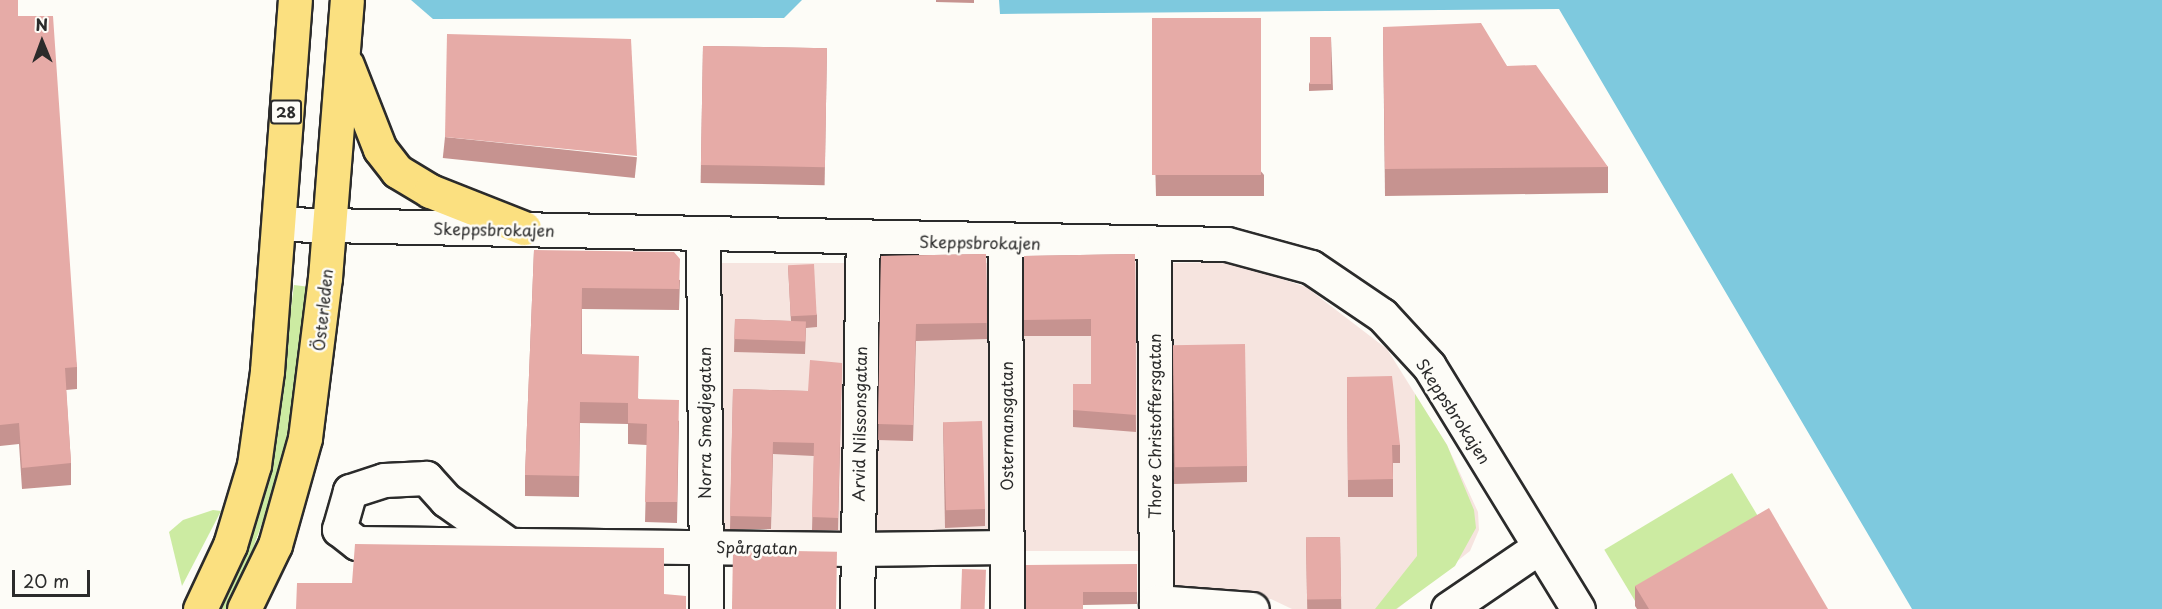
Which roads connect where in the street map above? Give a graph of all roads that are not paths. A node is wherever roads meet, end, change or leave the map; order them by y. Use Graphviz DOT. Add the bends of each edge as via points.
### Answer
graph roads {
  1 [pos="294,0"];
  2 [pos="347,0"];
  3 [pos="343,52"];
  4 [pos="279,224"];
  5 [pos="330,226"];
  6 [pos="524,228"];
  7 [pos="703,236"];
  8 [pos="863,240"];
  9 [pos="1005,243"];
  10 [pos="1154,243"];
  11 [pos="508,544"];
  12 [pos="705,546"];
  13 [pos="1006,547"];
  14 [pos="1539,547"];
  15 [pos="857,549"];
  16 [pos="1156,605"];
  17 [pos="200,609"];
  18 [pos="244,609"];
  19 [pos="706,609"];
  20 [pos="857,609"];
  21 [pos="1007,609"];
  22 [pos="1252,609"];
  23 [pos="1448,609"];
  24 [pos="1578,609"];
  1 -- 4 [label="main road, 28"];
  2 -- 3 [label="main road, Österleden"];
  3 -- 5 [label="main road, Österleden"];
  3 -- 6 [label="main road" via="376,141 397,171 430,191"];
  4 -- 5 [label="street, Skeppsbrokajen"];
  4 -- 17 [label="main road" via="267,370 249,486"];
  5 -- 6 [label="street, Skeppsbrokajen"];
  5 -- 18 [label="main road, Österleden" via="305,438 275,545"];
  6 -- 7 [label="street, Skeppsbrokajen"];
  7 -- 8 [label="street, Skeppsbrokajen"];
  7 -- 12 [label="street, Norra Smedjegatan"];
  8 -- 9 [label="street, Skeppsbrokajen"];
  8 -- 15 [label="street, Arvid Nilssonsgatan"];
  9 -- 10 [label="street, Skeppsbrokajen"];
  9 -- 13 [label="street, Ostermansgatan"];
  10 -- 14 [label="street, Skeppsbrokajen" via="1227,244 1311,267 1382,315 1429,366"];
  10 -- 16 [label="street, Thore Christoffersgatan"];
  11 -- 12 [label="street, Spårgatan"];
  12 -- 15 [label="street, Spårgatan"];
  12 -- 19 [label="street, Norra Smedjegatan"];
  13 -- 15 [label="street, Spårgatan"];
  13 -- 21 [label="street, Ostermansgatan"];
  14 -- 23 [label="street"];
  14 -- 24 [label="street, Skeppsbrokajen"];
  15 -- 20 [label="street, Arvid Nilssonsgatan"];
  16 -- 22 [label="street"];
}
